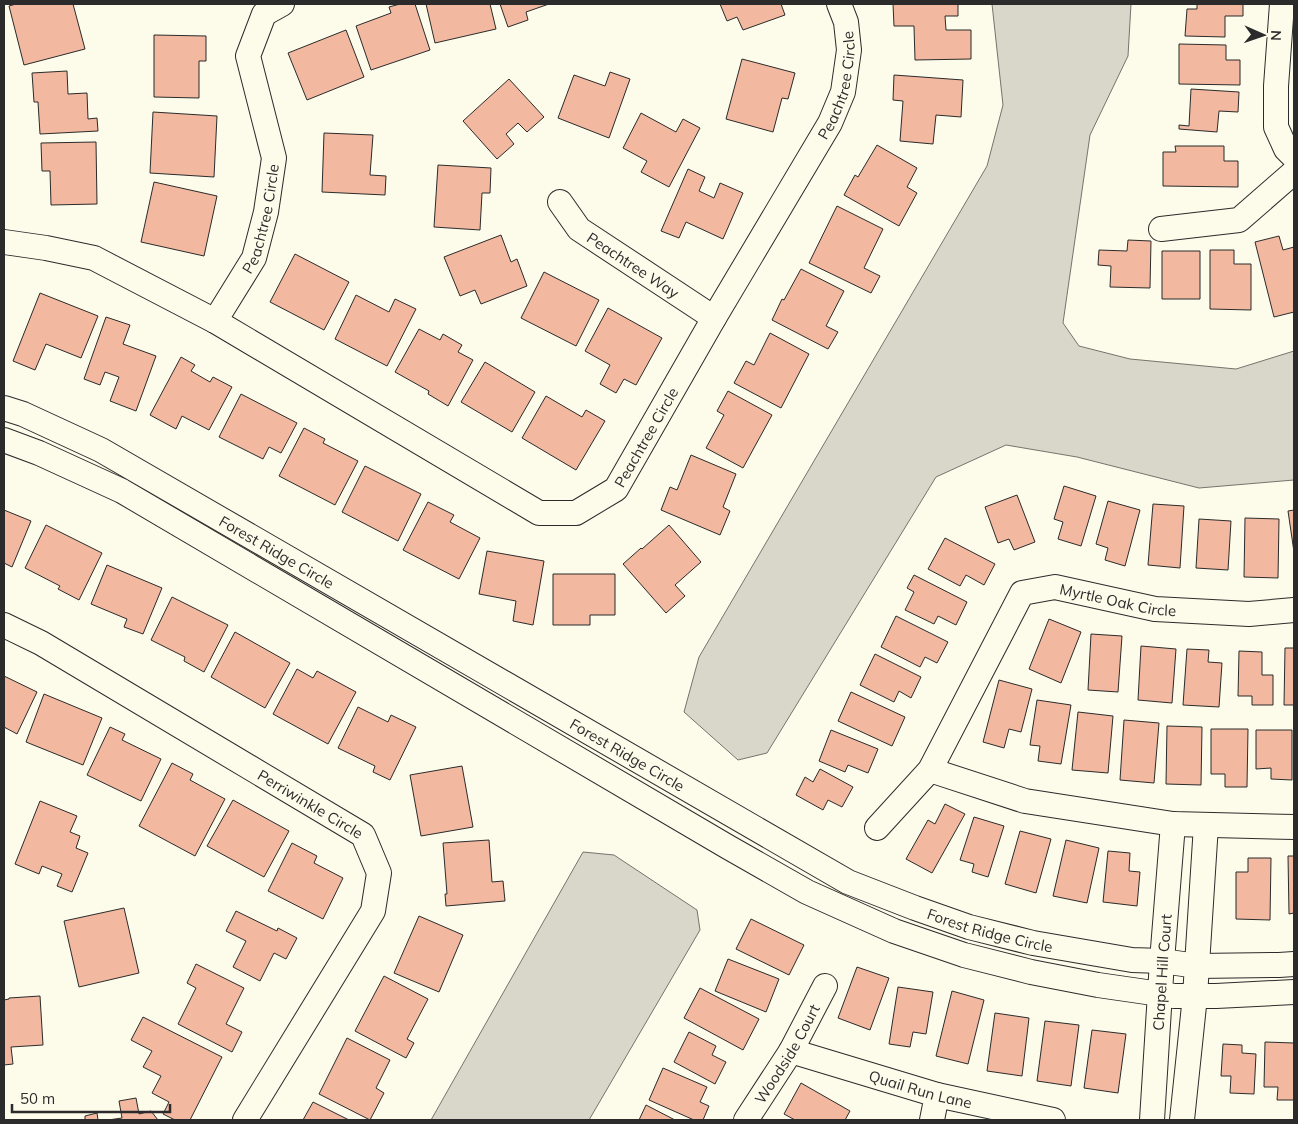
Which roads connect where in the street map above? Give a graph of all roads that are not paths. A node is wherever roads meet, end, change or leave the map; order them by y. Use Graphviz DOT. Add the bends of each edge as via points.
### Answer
graph roads {
  1 [pos="282,4"];
  2 [pos="839,4"];
  3 [pos="1282,4"];
  4 [pos="1294,157"];
  5 [pos="1294,172"];
  6 [pos="560,202"];
  7 [pos="1161,229"];
  8 [pos="4,242"];
  9 [pos="714,318"];
  10 [pos="215,321"];
  11 [pos="4,408"];
  12 [pos="4,440"];
  13 [pos="1294,610"];
  14 [pos="4,625"];
  15 [pos="930,770"];
  16 [pos="1173,824"];
  17 [pos="1206,825"];
  18 [pos="1294,827"];
  19 [pos="876,828"];
  20 [pos="1162,961"];
  21 [pos="1294,964"];
  22 [pos="1197,966"];
  23 [pos="825,986"];
  24 [pos="1294,992"];
  25 [pos="1160,994"];
  26 [pos="1195,996"];
  27 [pos="791,1051"];
  28 [pos="937,1095"];
  29 [pos="245,1120"];
  30 [pos="746,1120"];
  31 [pos="932,1120"];
  32 [pos="1053,1120"];
  33 [pos="1152,1120"];
  34 [pos="1182,1120"];
  1 -- 10 [label="street, Peachtree Circle" via="264,14 248,56 274,158 266,212 254,258"];
  2 -- 9 [label="street, Peachtree Circle" via="846,22 849,50 843,92 830,123"];
  3 -- 4 [label="street" via="1276,127 1286,149"];
  5 -- 7 [label="street" via="1239,220"];
  6 -- 9 [label="street, Peachtree Way" via="579,229"];
  8 -- 10 [label="street, Peachtree Circle" via="94,258"];
  9 -- 10 [label="street, Peachtree Circle" via="616,489 576,513 539,513"];
  11 -- 20 [label="street, Forest Ridge Circle" via="101,450 848,882 969,927 1024,941 1132,960"];
  12 -- 25 [label="street, Forest Ridge Circle" via="122,491 807,892 894,931 964,955 1050,976"];
  13 -- 15 [label="street, Myrtle Oak Circle" via="1249,614 1155,609 1055,587 1022,593"];
  14 -- 29 [label="street, Perriwinkle Circle" via="41,643 363,835 379,873 372,911"];
  15 -- 16 [label="street" via="1025,801"];
  15 -- 19 [label="street, Myrtle Oak Circle"];
  16 -- 17 [label="street"];
  16 -- 20 [label="street, Chapel Hill Court"];
  17 -- 18 [label="street"];
  17 -- 22 [label="street"];
  20 -- 22 [label="street, Forest Ridge Circle"];
  20 -- 25 [label="street, Chapel Hill Court"];
  21 -- 22 [label="street, Forest Ridge Circle"];
  22 -- 26 [label="street"];
  23 -- 27 [label="street, Woodside Court"];
  24 -- 26 [label="street, Forest Ridge Circle"];
  25 -- 26 [label="street, Forest Ridge Circle"];
  25 -- 33 [label="street, Chapel Hill Court"];
  26 -- 34 [label="street"];
  27 -- 28 [label="street, Quail Run Lane"];
  27 -- 30 [label="street, Woodside Court"];
  28 -- 31 [label="street"];
  28 -- 32 [label="street, Quail Run Lane"];
}
